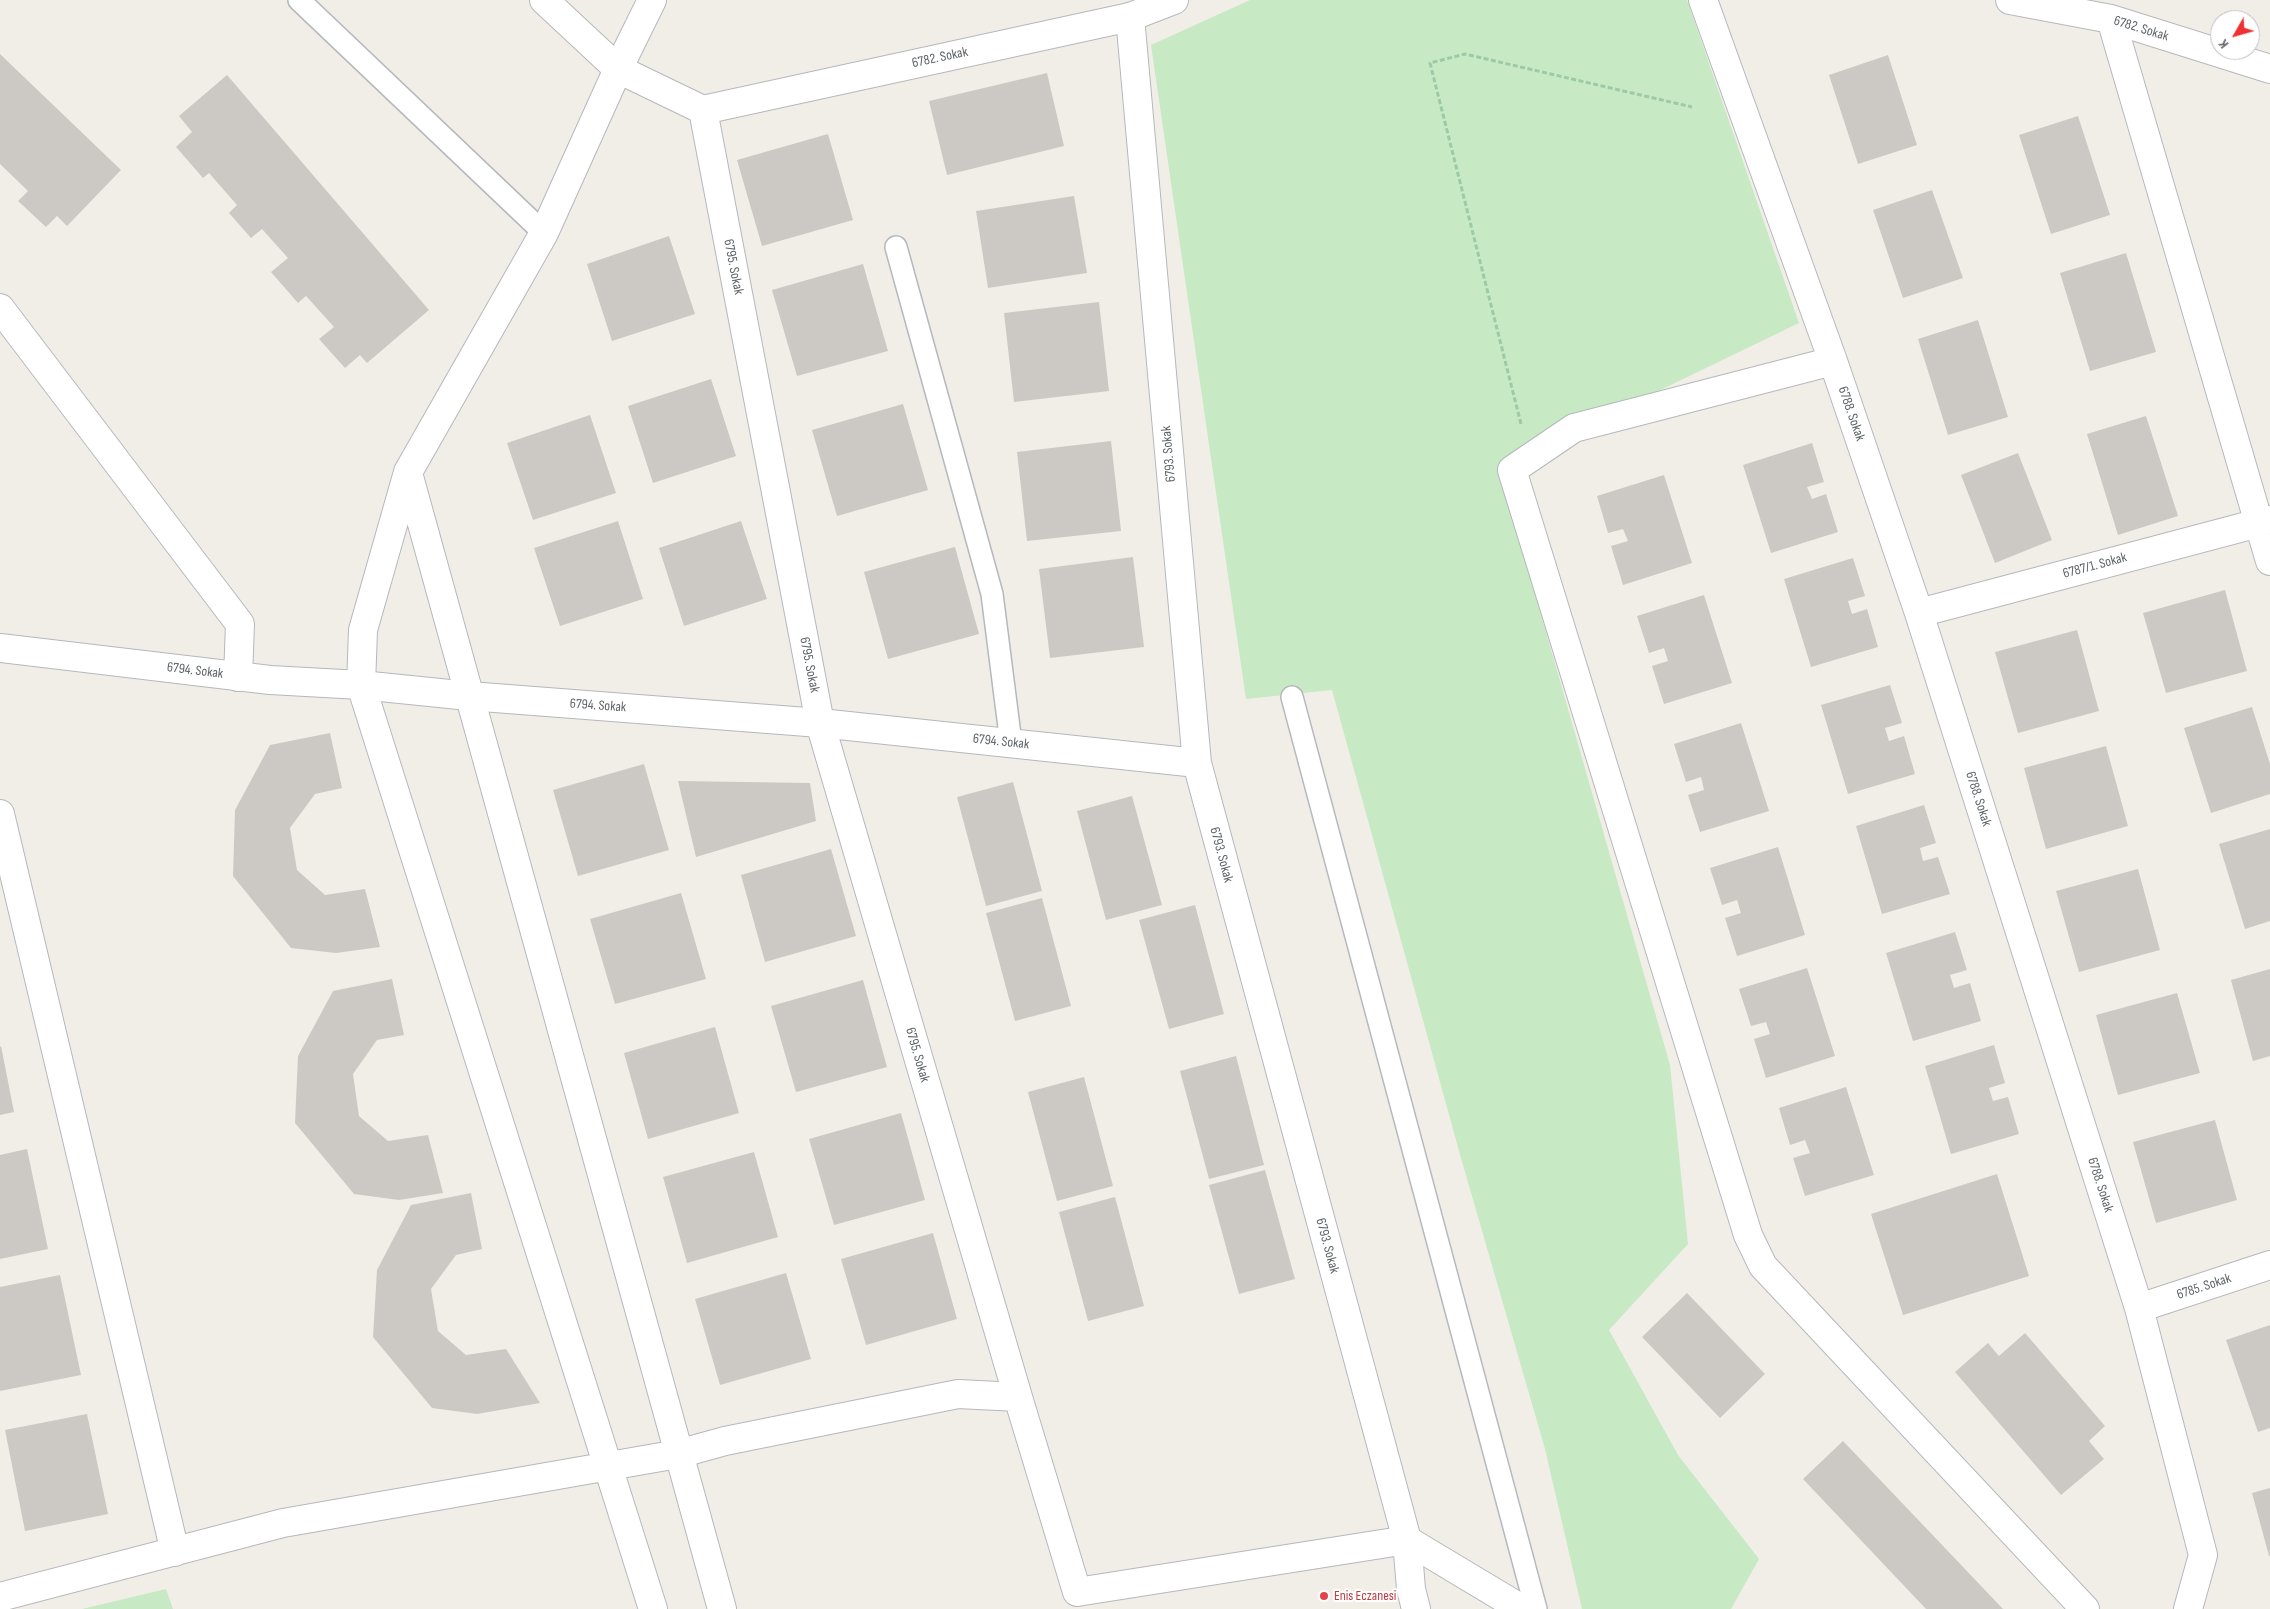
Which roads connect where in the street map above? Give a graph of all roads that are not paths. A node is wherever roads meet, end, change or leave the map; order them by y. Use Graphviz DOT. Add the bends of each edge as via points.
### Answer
graph roads {
  1 [pos="298,0"];
  2 [pos="544,0"];
  3 [pos="652,0"];
  4 [pos="1174,0"];
  5 [pos="1702,0"];
  6 [pos="2010,0"];
  7 [pos="1127,8"];
  8 [pos="2111,19"];
  9 [pos="618,69"];
  10 [pos="2270,69"];
  11 [pos="703,110"];
  12 [pos="544,233"];
  13 [pos="896,247"];
  14 [pos="0,308"];
  15 [pos="1833,361"];
  16 [pos="408,472"];
  17 [pos="2264,522"];
  18 [pos="2270,562"];
  19 [pos="1919,613"];
  20 [pos="0,648"];
  21 [pos="238,677"];
  22 [pos="361,685"];
  23 [pos="469,696"];
  24 [pos="1292,697"];
  25 [pos="820,723"];
  26 [pos="1011,743"];
  27 [pos="1197,763"];
  28 [pos="0,814"];
  29 [pos="2270,1265"];
  30 [pos="2139,1308"];
  31 [pos="1018,1397"];
  32 [pos="678,1454"];
  33 [pos="609,1466"];
  34 [pos="1407,1540"];
  35 [pos="175,1552"];
  36 [pos="0,1598"];
  37 [pos="1078,1600"];
  38 [pos="653,1609"];
  39 [pos="722,1609"];
  40 [pos="1416,1609"];
  41 [pos="1522,1609"];
  42 [pos="1536,1609"];
  43 [pos="2085,1609"];
  44 [pos="2188,1609"];
  1 -- 12 [label="lane"];
  2 -- 9 [label="street"];
  3 -- 9 [label="street"];
  4 -- 7 [label="street, 6782. Sokak"];
  5 -- 15 [label="street, 6788. Sokak"];
  6 -- 8 [label="street, 6782. Sokak"];
  7 -- 11 [label="street, 6782. Sokak"];
  7 -- 27 [label="street, 6793. Sokak"];
  8 -- 10 [label="street, 6782. Sokak"];
  8 -- 17 [label="street"];
  9 -- 11 [label="street"];
  9 -- 12 [label="street"];
  11 -- 25 [label="street, 6795. Sokak"];
  12 -- 16 [label="street"];
  13 -- 26 [label="lane" via="992,594"];
  14 -- 21 [label="street" via="240,624"];
  15 -- 19 [label="street, 6788. Sokak"];
  15 -- 43 [label="street" via="1574,428 1512,470 1748,1235 1764,1266"];
  16 -- 22 [label="street" via="363,630"];
  16 -- 23 [label="street"];
  17 -- 18 [label="street"];
  17 -- 19 [label="street, 6787/1. Sokak"];
  19 -- 30 [label="street, 6788. Sokak"];
  20 -- 21 [label="street, 6794. Sokak"];
  21 -- 22 [label="street, 6794. Sokak"];
  22 -- 23 [label="street, 6794. Sokak"];
  22 -- 33 [label="street"];
  23 -- 25 [label="street, 6794. Sokak"];
  23 -- 32 [label="street"];
  24 -- 42 [label="lane"];
  25 -- 26 [label="street, 6794. Sokak"];
  25 -- 31 [label="street, 6795. Sokak"];
  26 -- 27 [label="street, 6794. Sokak"];
  27 -- 34 [label="street, 6793. Sokak"];
  28 -- 35 [label="street"];
  29 -- 30 [label="street, 6785. Sokak"];
  30 -- 44 [label="street, 6788. Sokak" via="2203,1555"];
  31 -- 32 [label="street" via="958,1394 725,1441"];
  31 -- 37 [label="street, 6795. Sokak"];
  32 -- 33 [label="street"];
  32 -- 39 [label="street"];
  33 -- 35 [label="street" via="283,1523"];
  33 -- 38 [label="street"];
  34 -- 37 [label="street"];
  34 -- 40 [label="street, 6793. Sokak"];
  34 -- 41 [label="street"];
  35 -- 36 [label="street"];
}
